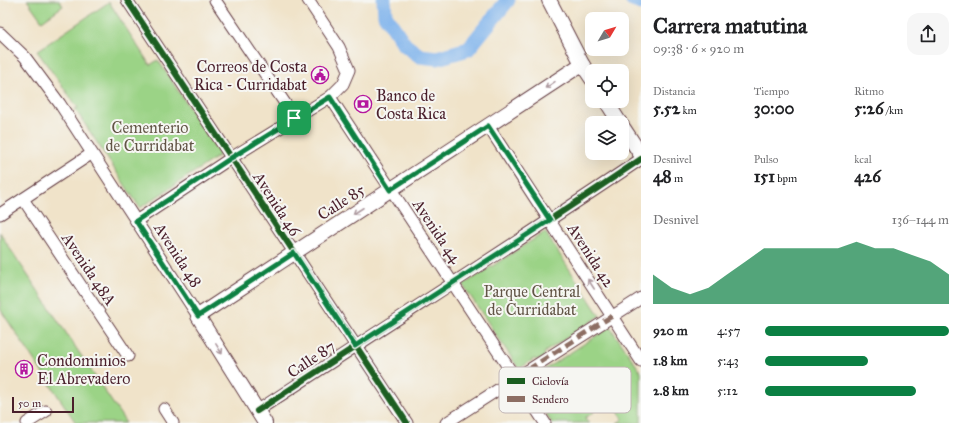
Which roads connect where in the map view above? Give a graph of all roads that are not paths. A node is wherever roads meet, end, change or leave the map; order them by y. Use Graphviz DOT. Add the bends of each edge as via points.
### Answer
graph roads {
  1 [pos="127,0"];
  2 [pos="215,0"];
  3 [pos="308,0"];
  4 [pos="549,0"];
  5 [pos="0,33"];
  6 [pos="582,64"];
  7 [pos="585,68"];
  8 [pos="330,97"];
  9 [pos="294,118"];
  10 [pos="488,126"];
  11 [pos="629,137"];
  12 [pos="91,154"];
  13 [pos="641,155"];
  14 [pos="231,158"];
  15 [pos="641,159"];
  16 [pos="390,190"];
  17 [pos="23,199"];
  18 [pos="0,214"];
  19 [pos="550,220"];
  20 [pos="136,221"];
  21 [pos="294,253"];
  22 [pos="452,283"];
  23 [pos="641,298"];
  24 [pos="198,316"];
  25 [pos="612,316"];
  26 [pos="355,346"];
  27 [pos="128,356"];
  28 [pos="641,361"];
  29 [pos="508,367"];
  30 [pos="532,367"];
  31 [pos="499,388"];
  32 [pos="164,409"];
  33 [pos="46,411"];
  34 [pos="257,411"];
  35 [pos="538,413"];
  36 [pos="27,423"];
  37 [pos="173,423"];
  38 [pos="265,423"];
  39 [pos="407,423"];
  40 [pos="446,423"];
  41 [pos="545,423"];
  1 -- 14 [label="street, Avenida 46"];
  2 -- 9 [label="street"];
  3 -- 8 [label="street" via="339,47 349,70 342,84"];
  4 -- 6 [label="main road"];
  5 -- 12 [label="street, Avenida 48" via="25,57 60,104"];
  6 -- 7 [label="main road"];
  6 -- 10 [label="main road, Calle 85, one-way"];
  8 -- 9 [label="street"];
  8 -- 16 [label="street, Avenida 44"];
  9 -- 14 [label="street"];
  10 -- 16 [label="main road, Calle 85"];
  10 -- 19 [label="street, Avenida 42"];
  11 -- 13 [label="main road"];
  12 -- 17 [label="street"];
  12 -- 20 [label="street, Avenida 48"];
  14 -- 20 [label="street"];
  14 -- 21 [label="street, Avenida 46"];
  15 -- 19 [label="street, Calle 87"];
  16 -- 21 [label="main road, Calle 85, one-way"];
  16 -- 22 [label="street, Avenida 44"];
  17 -- 18 [label="street"];
  17 -- 27 [label="street, Avenida 48A"];
  19 -- 22 [label="street, Calle 87"];
  25 -- 19 [label="street, Avenida 42, one-way"];
  20 -- 24 [label="street, Avenida 48"];
  21 -- 24 [label="main road, Calle 85"];
  21 -- 26 [label="street, Avenida 46"];
  22 -- 26 [label="street, Calle 87"];
  22 -- 29 [label="street, Avenida 44"];
  23 -- 25 [label="street"];
  24 -- 34 [label="main road, Avenida 48, one-way"];
  25 -- 28 [label="street, Avenida 42"];
  25 -- 30 [label="street"];
  26 -- 34 [label="street, Calle 87"];
  26 -- 39 [label="street, Avenida 46"];
  31 -- 40 [label="street"];
  32 -- 37 [label="street"];
  33 -- 36 [label="street"];
  34 -- 38 [label="main road, Avenida 48"];
  35 -- 41 [label="street, Avenida 44"];
}
